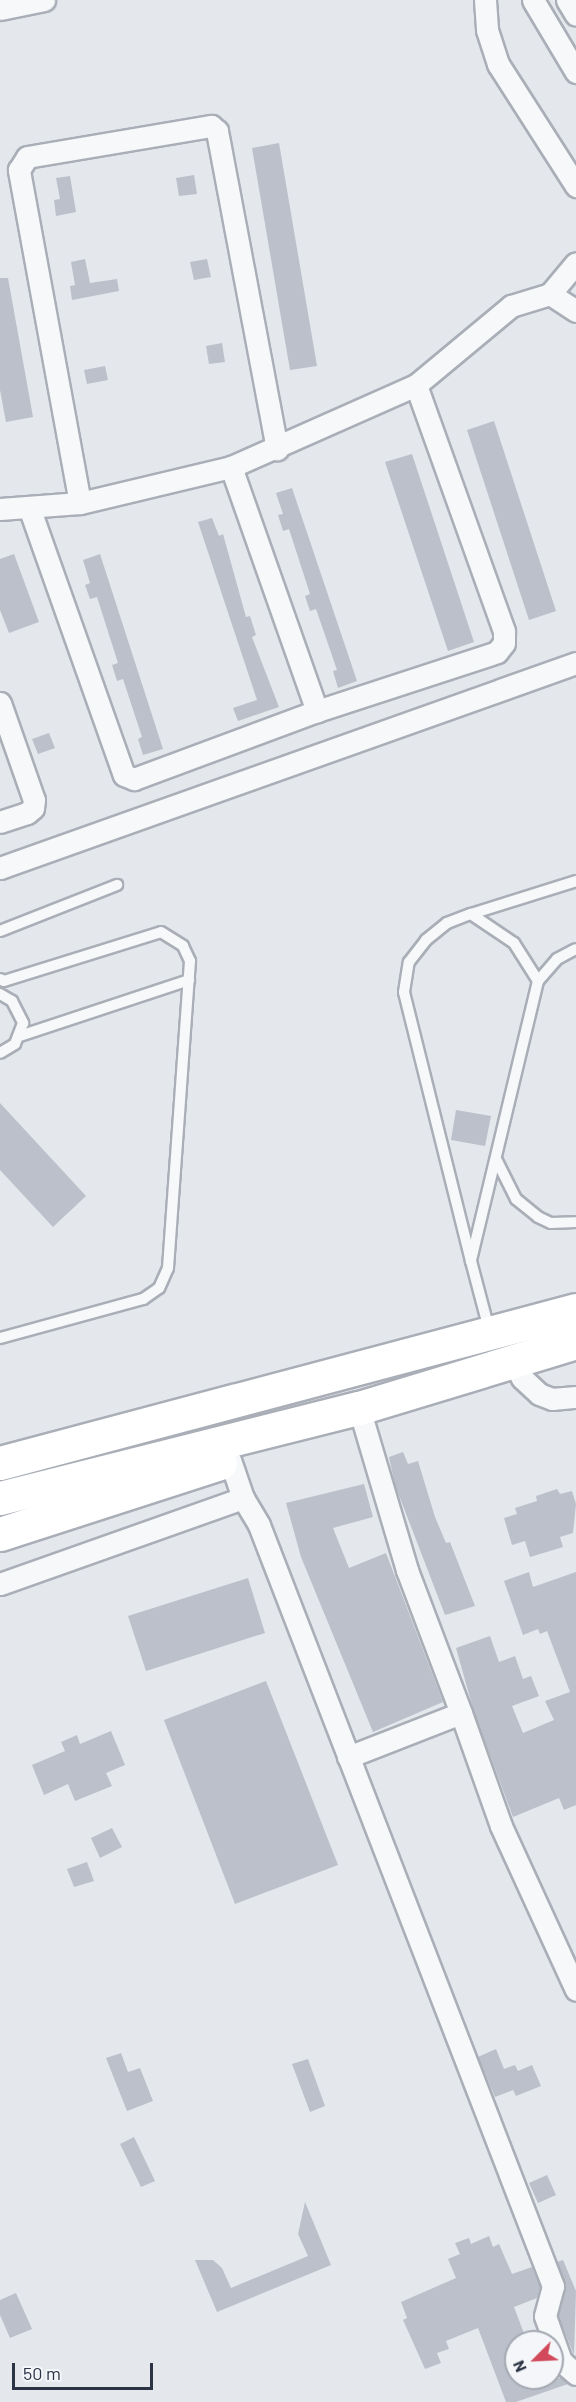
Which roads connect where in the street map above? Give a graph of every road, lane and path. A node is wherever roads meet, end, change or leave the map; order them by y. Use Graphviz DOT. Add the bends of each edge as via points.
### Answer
graph roads {
  1 [pos="44,0"];
  2 [pos="485,0"];
  3 [pos="533,0"];
  4 [pos="567,0"];
  5 [pos="0,9"];
  6 [pos="576,15"];
  7 [pos="576,72"];
  8 [pos="576,186"];
  9 [pos="576,263"];
  10 [pos="550,294"];
  11 [pos="576,311"];
  12 [pos="416,385"];
  13 [pos="277,449"];
  14 [pos="231,467"];
  15 [pos="80,503"];
  16 [pos="28,507"];
  17 [pos="0,509"];
  18 [pos="576,663"];
  19 [pos="0,703"];
  20 [pos="317,711"];
  21 [pos="0,822"];
  22 [pos="0,868"];
  23 [pos="576,881"];
  24 [pos="117,885"];
  25 [pos="471,914"];
  26 [pos="0,931"];
  27 [pos="576,949"];
  28 [pos="2,980"];
  29 [pos="189,980"];
  30 [pos="538,981"];
  31 [pos="1,994"];
  32 [pos="20,1036"];
  33 [pos="0,1053"];
  34 [pos="496,1160"];
  35 [pos="576,1222"];
  36 [pos="471,1261"];
  37 [pos="576,1310"];
  38 [pos="490,1332"];
  39 [pos="0,1338"];
  40 [pos="576,1342"];
  41 [pos="513,1361"];
  42 [pos="575,1402"];
  43 [pos="354,1409"];
  44 [pos="230,1460"];
  45 [pos="0,1463"];
  46 [pos="0,1498"];
  47 [pos="243,1498"];
  48 [pos="0,1534"];
  49 [pos="0,1584"];
  50 [pos="461,1713"];
  51 [pos="348,1757"];
  52 [pos="576,1990"];
  53 [pos="576,2374"];
  1 -- 5 [label="street"];
  2 -- 8 [label="street" via="487,30 498,64"];
  3 -- 7 [label="street"];
  4 -- 6 [label="street"];
  9 -- 10 [label="street"];
  10 -- 11 [label="street"];
  10 -- 12 [label="street" via="511,306"];
  12 -- 13 [label="street"];
  12 -- 20 [label="street" via="504,631 504,644 497,652"];
  13 -- 14 [label="street"];
  13 -- 15 [label="street" via="217,131 211,126 27,157 20,171"];
  14 -- 15 [label="street"];
  14 -- 20 [label="street"];
  15 -- 16 [label="street"];
  16 -- 17 [label="street"];
  16 -- 20 [label="street" via="124,775 129,779"];
  18 -- 22 [label="street"];
  19 -- 21 [label="street" via="34,800 27,813"];
  23 -- 25 [label="lane"];
  24 -- 26 [label="lane"];
  25 -- 30 [label="lane" via="514,943"];
  25 -- 36 [label="lane" via="447,923 426,940 409,962 404,992"];
  27 -- 30 [label="lane" via="557,959"];
  28 -- 29 [label="lane" via="161,932 183,946 190,961"];
  28 -- 31 [label="lane"];
  29 -- 32 [label="lane"];
  29 -- 39 [label="lane" via="168,1268 159,1288 143,1299"];
  30 -- 34 [label="lane"];
  31 -- 32 [label="lane" via="20,1011"];
  32 -- 33 [label="lane"];
  34 -- 35 [label="lane" via="516,1198 538,1217 551,1223"];
  34 -- 36 [label="lane"];
  36 -- 38 [label="lane"];
  37 -- 38 [label="highway"];
  38 -- 45 [label="highway"];
  40 -- 41 [label="highway"];
  41 -- 42 [label="street" via="522,1378 539,1394"];
  41 -- 43 [label="highway"];
  43 -- 44 [label="highway" via="306,1436"];
  43 -- 46 [label="highway"];
  43 -- 50 [label="street" via="406,1570"];
  44 -- 47 [label="street"];
  44 -- 48 [label="highway"];
  47 -- 49 [label="street"];
  47 -- 51 [label="street" via="259,1525"];
  50 -- 51 [label="street"];
  50 -- 52 [label="street" via="501,1826"];
  51 -- 53 [label="street" via="553,2286 545,2316 561,2361"];
}
